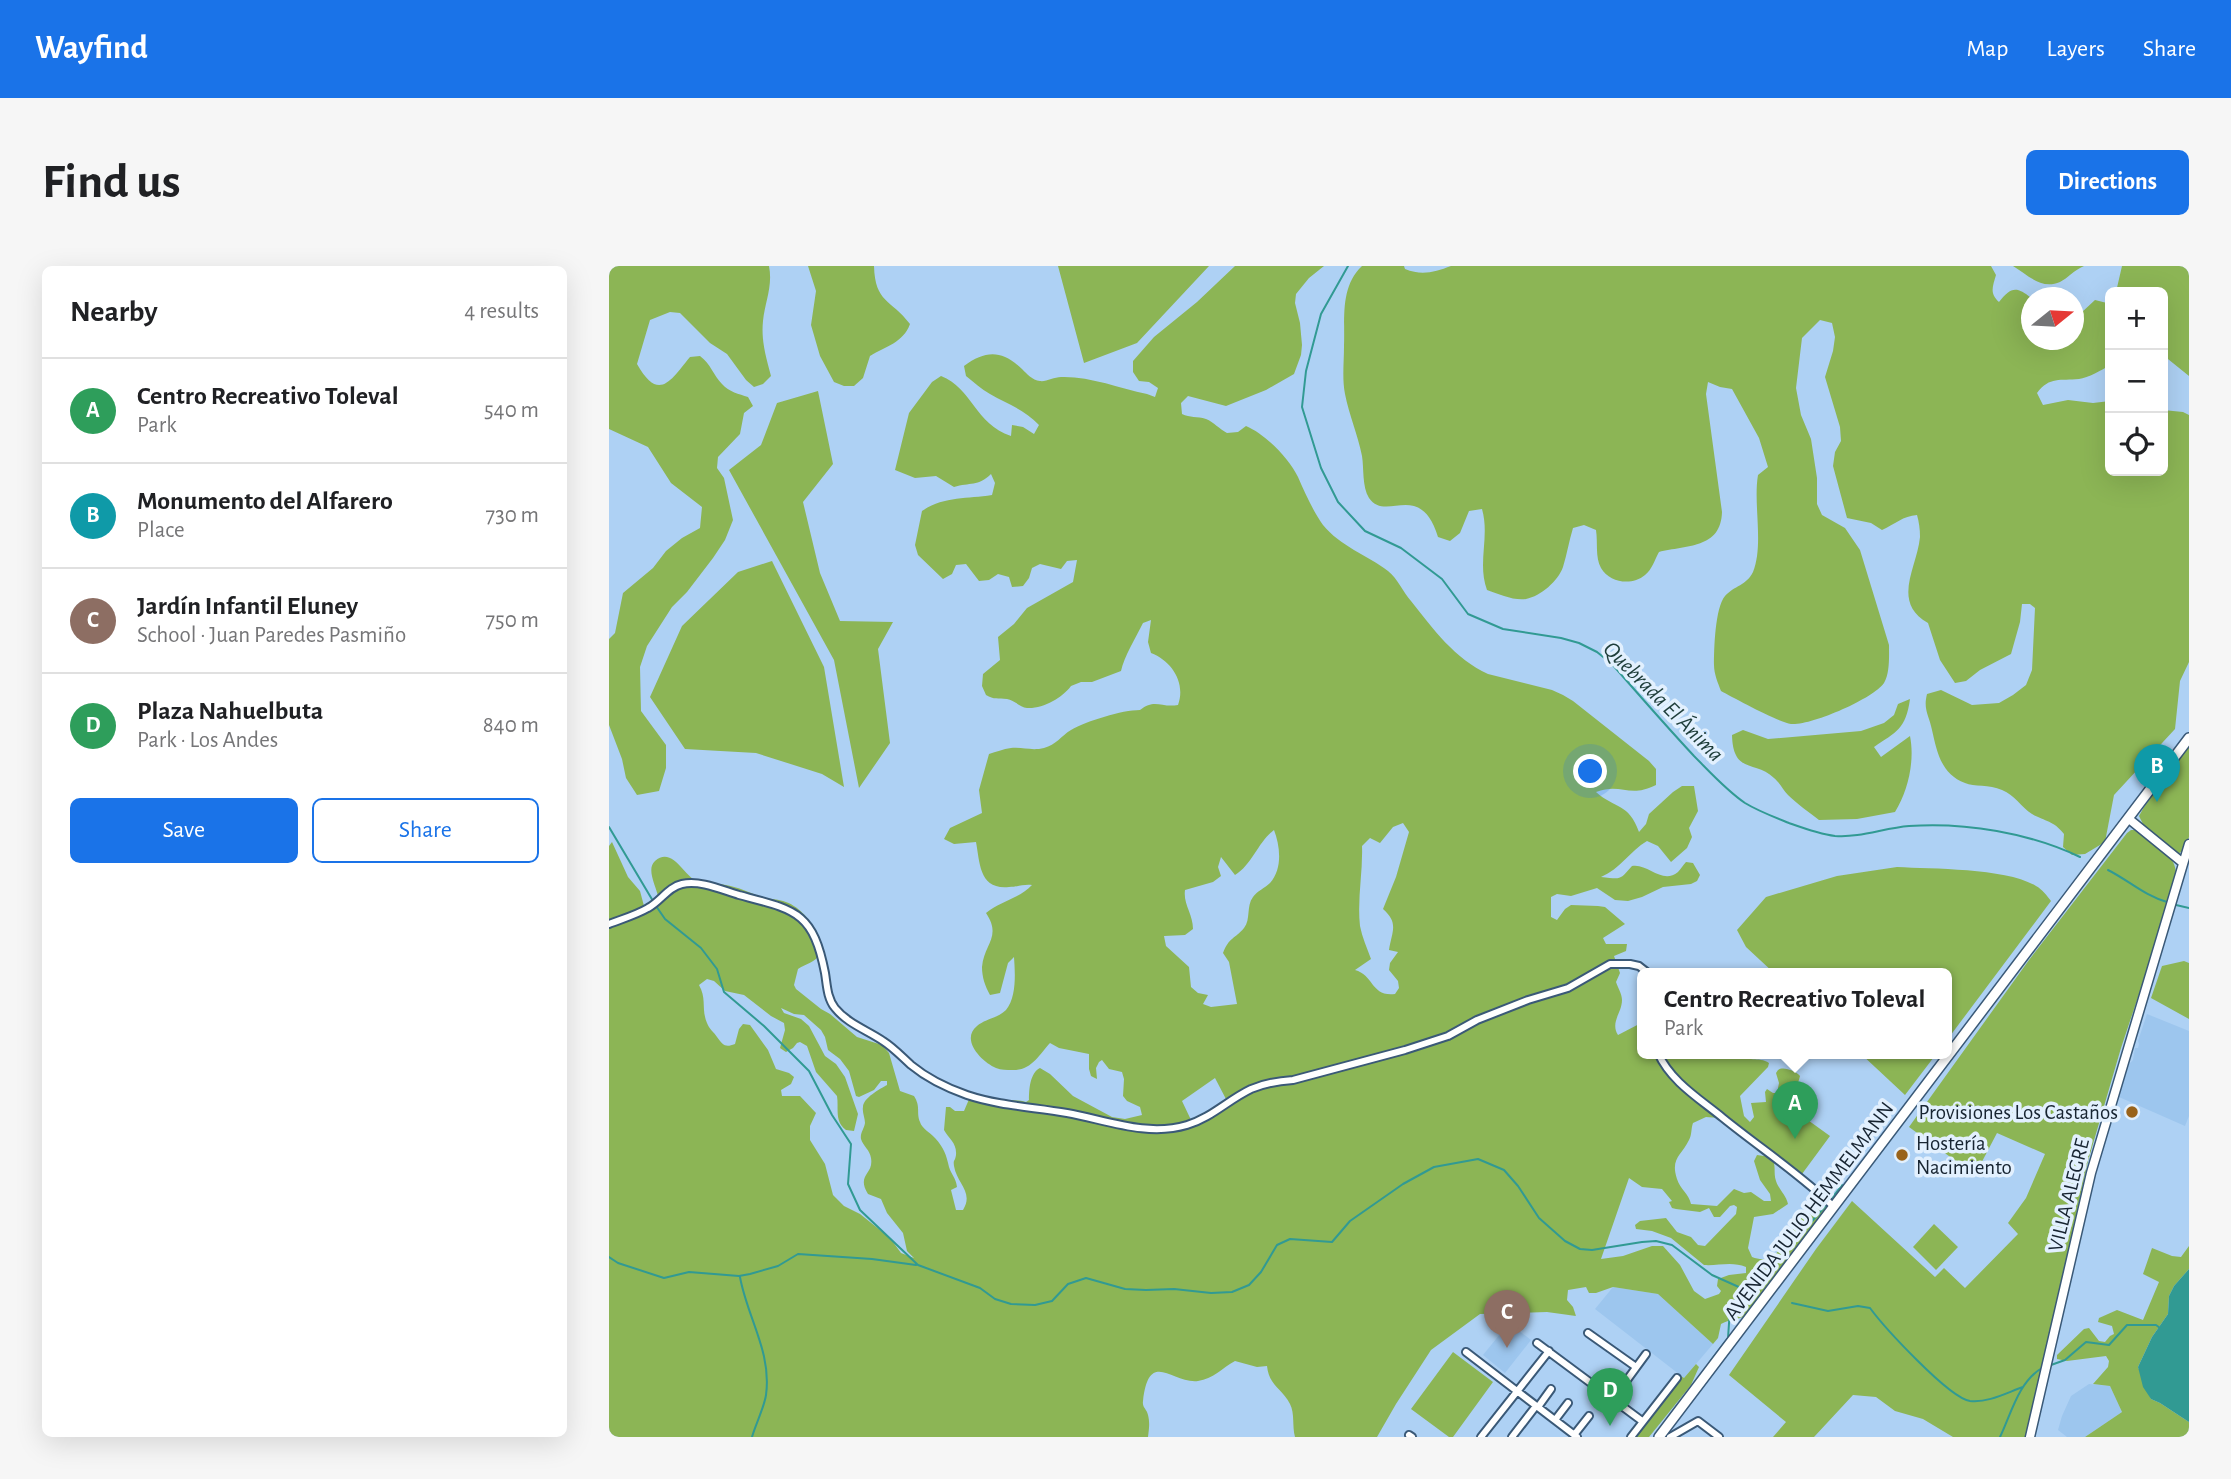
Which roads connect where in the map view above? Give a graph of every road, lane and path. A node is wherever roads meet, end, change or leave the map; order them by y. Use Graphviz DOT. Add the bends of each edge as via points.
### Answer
graph roads {
  1 [pos="2189,738"];
  2 [pos="2129,819"];
  3 [pos="2189,844"];
  4 [pos="2183,863"];
  5 [pos="609,924"];
  6 [pos="1642,968"];
  7 [pos="1952,1052"];
  8 [pos="1662,1059"];
  9 [pos="1947,1059"];
  10 [pos="1834,1207"];
  11 [pos="1588,1333"];
  12 [pos="1537,1343"];
  13 [pos="1549,1351"];
  14 [pos="1466,1352"];
  15 [pos="1646,1354"];
  16 [pos="1636,1367"];
  17 [pos="1677,1378"];
  18 [pos="1551,1389"];
  19 [pos="1517,1391"];
  20 [pos="1613,1399"];
  21 [pos="1568,1403"];
  22 [pos="1537,1406"];
  23 [pos="1589,1416"];
  24 [pos="1555,1420"];
  25 [pos="1642,1421"];
  26 [pos="1576,1436"];
  27 [pos="1481,1437"];
  28 [pos="1513,1437"];
  29 [pos="1630,1437"];
  30 [pos="1659,1437"];
  31 [pos="1670,1437"];
  32 [pos="1719,1437"];
  33 [pos="2030,1437"];
  1 -- 2 [label="highway, AVENIDA JULIO HEMMELMANN"];
  2 -- 4 [label="main road"];
  2 -- 7 [label="highway, AVENIDA JULIO HEMMELMANN"];
  3 -- 4 [label="main road, VILLA ALEGRE"];
  4 -- 33 [label="main road, VILLA ALEGRE" via="2094,1162"];
  5 -- 6 [label="street" via="649,908 671,889 687,883 783,907 799,916 815,937 835,1008 928,1077 990,1101 1166,1130 1209,1116 1264,1084 1448,1036 1545,993 1568,988 1610,964"];
  8 -- 10 [label="street" via="1692,1093"];
  9 -- 10 [label="highway, AVENIDA JULIO HEMMELMANN"];
  10 -- 30 [label="highway, AVENIDA JULIO HEMMELMANN"];
  11 -- 16 [label="street"];
  12 -- 13 [label="street"];
  13 -- 19 [label="street"];
  13 -- 20 [label="street"];
  14 -- 19 [label="street"];
  15 -- 16 [label="street"];
  16 -- 20 [label="street"];
  17 -- 25 [label="street"];
  18 -- 22 [label="street"];
  19 -- 22 [label="street"];
  19 -- 27 [label="street"];
  20 -- 25 [label="street"];
  21 -- 24 [label="street"];
  22 -- 24 [label="street"];
  22 -- 28 [label="street"];
  23 -- 26 [label="street"];
  24 -- 26 [label="street"];
  25 -- 29 [label="street"];
  31 -- 32 [label="street" via="1698,1421"];
}
